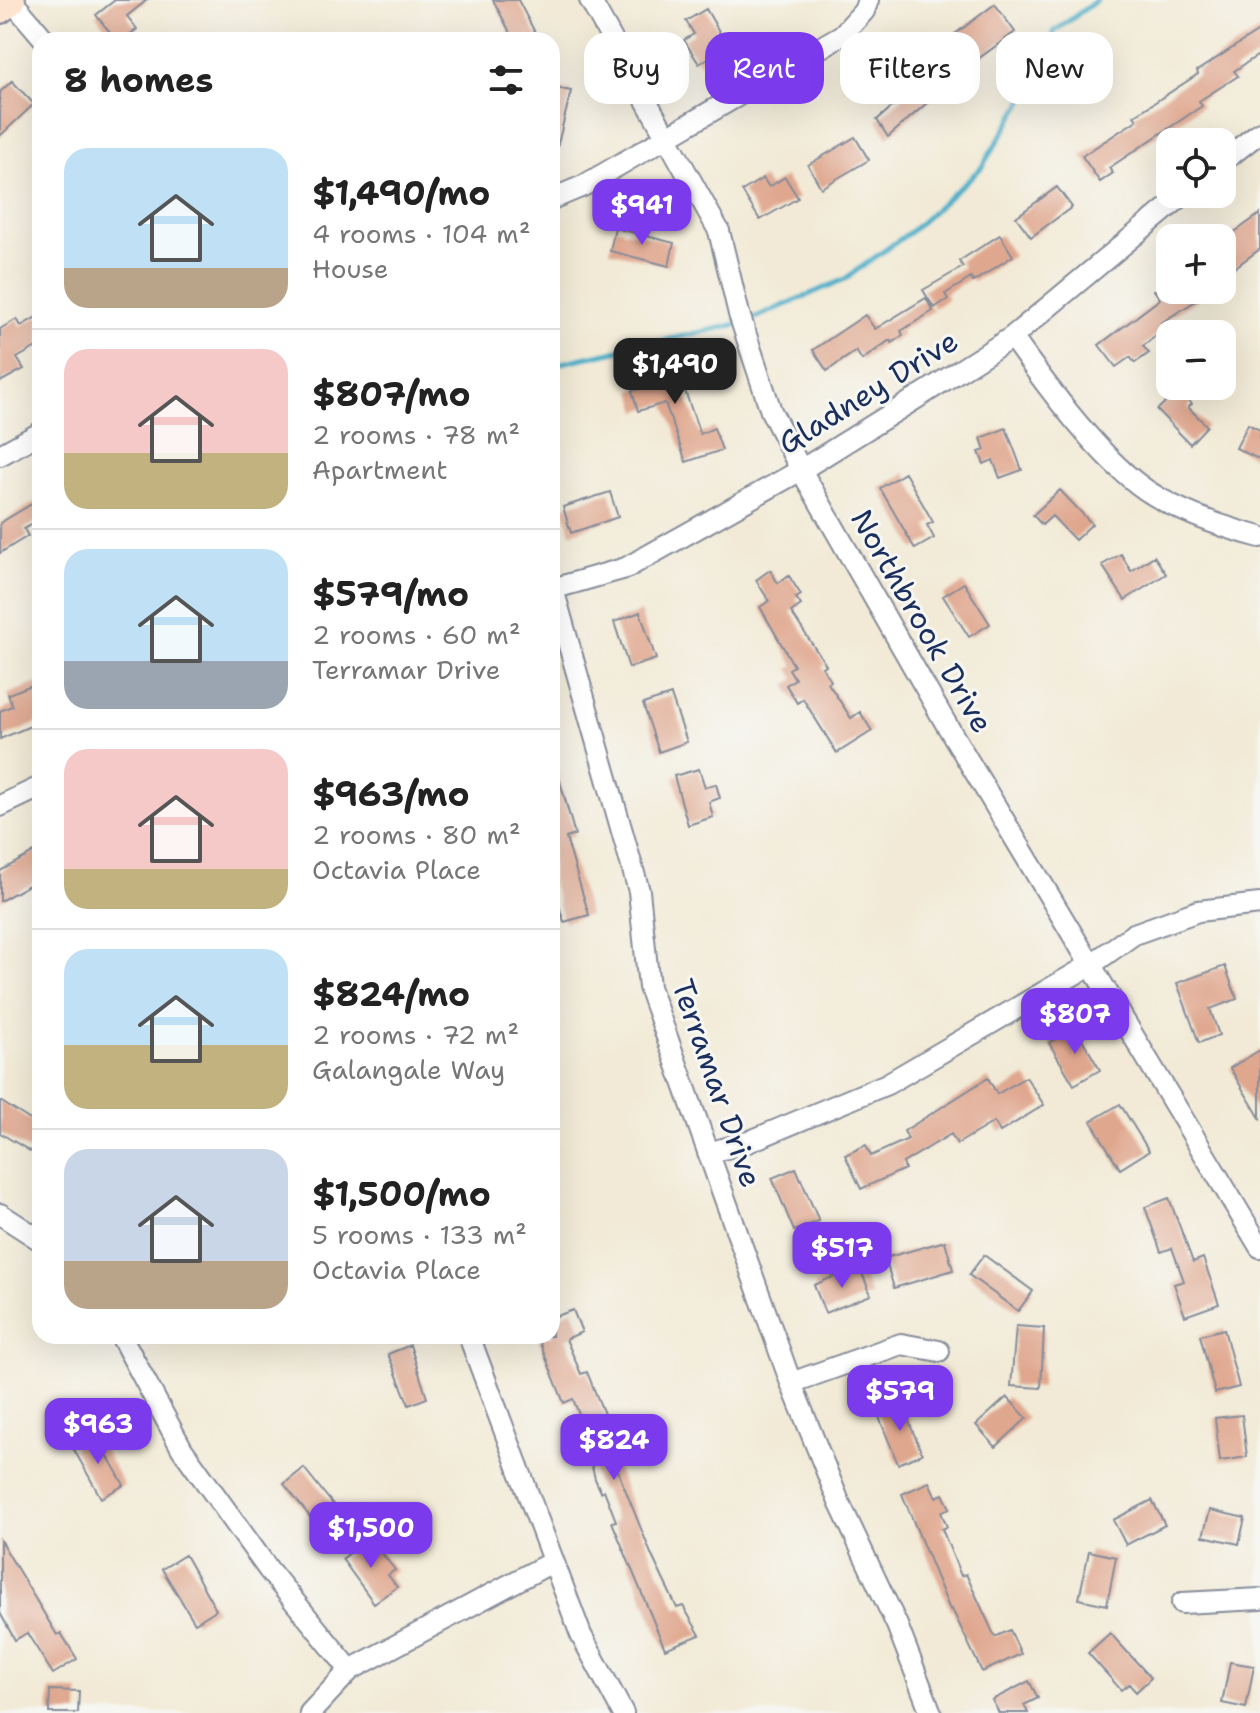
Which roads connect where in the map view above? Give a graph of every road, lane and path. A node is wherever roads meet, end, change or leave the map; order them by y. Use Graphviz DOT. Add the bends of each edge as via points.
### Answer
graph roads {
  1 [pos="11,0"];
  2 [pos="590,0"];
  3 [pos="868,0"];
  4 [pos="0,9"];
  5 [pos="38,32"];
  6 [pos="1260,132"];
  7 [pos="667,137"];
  8 [pos="1236,151"];
  9 [pos="560,195"];
  10 [pos="1167,208"];
  11 [pos="1012,337"];
  12 [pos="32,437"];
  13 [pos="0,455"];
  14 [pos="801,470"];
  15 [pos="1260,537"];
  16 [pos="560,587"];
  17 [pos="560,617"];
  18 [pos="32,791"];
  19 [pos="0,806"];
  20 [pos="1260,904"];
  21 [pos="1092,964"];
  22 [pos="708,1153"];
  23 [pos="0,1214"];
  24 [pos="32,1235"];
  25 [pos="1260,1247"];
  26 [pos="125,1344"];
  27 [pos="472,1344"];
  28 [pos="939,1351"];
  29 [pos="791,1383"];
  30 [pos="552,1562"];
  31 [pos="1260,1599"];
  32 [pos="1182,1603"];
  33 [pos="350,1670"];
  34 [pos="310,1713"];
  35 [pos="623,1713"];
  36 [pos="931,1713"];
  1 -- 4 [label="street"];
  1 -- 5 [label="street"];
  2 -- 7 [label="street, Northbrook Drive"];
  3 -- 7 [label="street" via="842,35"];
  6 -- 8 [label="street"];
  7 -- 9 [label="street"];
  7 -- 14 [label="street, Northbrook Drive" via="719,231 771,411"];
  10 -- 11 [label="street, Gladney Drive"];
  11 -- 14 [label="street, Gladney Drive"];
  11 -- 15 [label="street" via="1109,457 1146,490 1225,528"];
  12 -- 13 [label="street"];
  14 -- 16 [label="street, Gladney Drive" via="626,568"];
  14 -- 21 [label="street, Northbrook Drive"];
  17 -- 22 [label="street, Terramar Drive" via="639,891 649,987"];
  18 -- 19 [label="street"];
  20 -- 21 [label="street" via="1198,911 1134,934"];
  21 -- 22 [label="street" via="887,1084 748,1142"];
  21 -- 25 [label="street, Northbrook Drive"];
  22 -- 29 [label="street, Terramar Drive"];
  23 -- 24 [label="street"];
  26 -- 33 [label="street" via="182,1449 268,1569"];
  27 -- 30 [label="street"];
  28 -- 29 [label="street" via="901,1344"];
  29 -- 36 [label="street, Terramar Drive"];
  30 -- 33 [label="street"];
  30 -- 35 [label="street" via="581,1635"];
  31 -- 32 [label="street"];
  33 -- 34 [label="street"];
}
